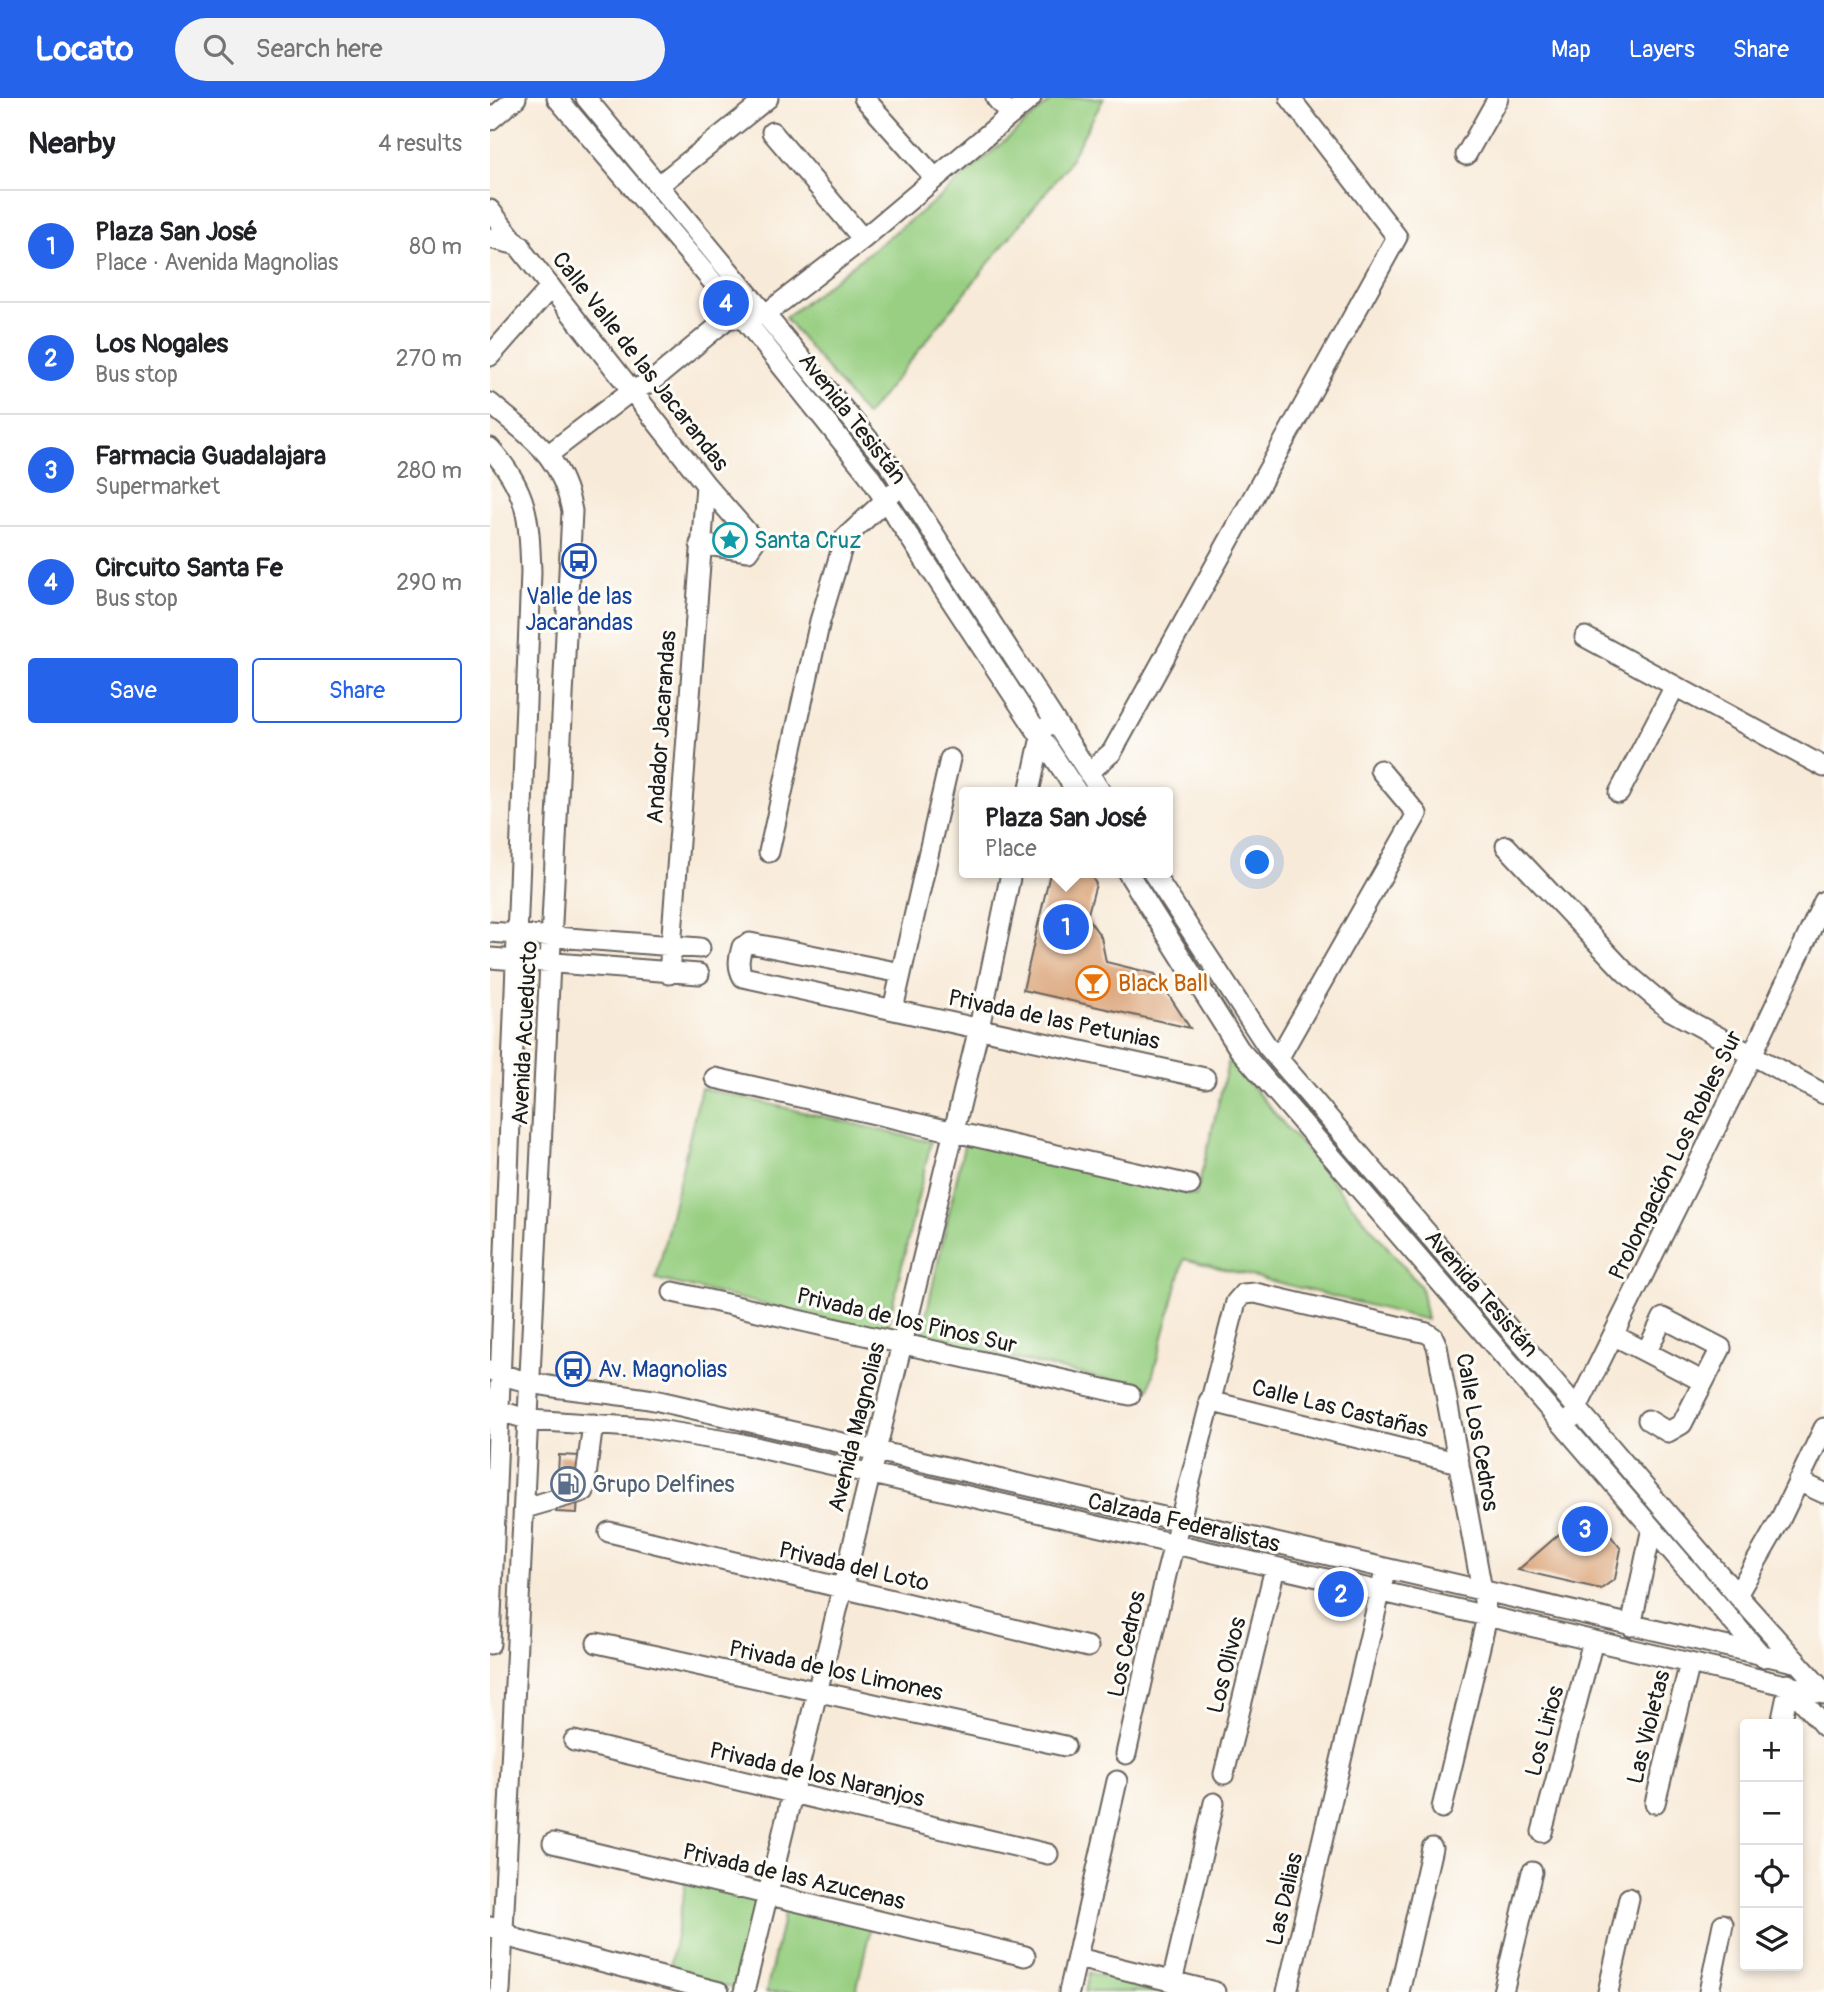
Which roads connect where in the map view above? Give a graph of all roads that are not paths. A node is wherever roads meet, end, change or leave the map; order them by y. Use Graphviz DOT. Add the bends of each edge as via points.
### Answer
graph roads {
  1 [pos="516,98"];
  2 [pos="557,98"];
  3 [pos="586,98"];
  4 [pos="768,98"];
  5 [pos="863,98"];
  6 [pos="996,98"];
  7 [pos="1031,98"];
  8 [pos="1290,98"];
  9 [pos="1498,98"];
  10 [pos="1010,115"];
  11 [pos="490,120"];
  12 [pos="772,132"];
  13 [pos="1466,155"];
  14 [pos="935,178"];
  15 [pos="659,185"];
  16 [pos="490,210"];
  17 [pos="490,238"];
  18 [pos="863,239"];
  19 [pos="521,246"];
  20 [pos="551,287"];
  21 [pos="767,313"];
  22 [pos="740,314"];
  23 [pos="490,356"];
  24 [pos="631,391"];
  25 [pos="490,403"];
  26 [pos="490,448"];
  27 [pos="549,454"];
  28 [pos="706,485"];
  29 [pos="903,485"];
  30 [pos="885,499"];
  31 [pos="700,544"];
  32 [pos="1585,638"];
  33 [pos="1674,688"];
  34 [pos="1047,713"];
  35 [pos="1041,735"];
  36 [pos="950,759"];
  37 [pos="1824,767"];
  38 [pos="1380,770"];
  39 [pos="1088,773"];
  40 [pos="1029,787"];
  41 [pos="1074,787"];
  42 [pos="1098,787"];
  43 [pos="1619,793"];
  44 [pos="1506,846"];
  45 [pos="769,852"];
  46 [pos="1011,878"];
  47 [pos="1131,878"];
  48 [pos="1156,878"];
  49 [pos="1824,901"];
  50 [pos="490,932"];
  51 [pos="519,934"];
  52 [pos="552,938"];
  53 [pos="670,947"];
  54 [pos="700,948"];
  55 [pos="490,958"];
  56 [pos="517,960"];
  57 [pos="552,965"];
  58 [pos="901,972"];
  59 [pos="669,974"];
  60 [pos="698,974"];
  61 [pos="893,1009"];
  62 [pos="979,1028"];
  63 [pos="1752,1055"];
  64 [pos="1278,1059"];
  65 [pos="1205,1077"];
  66 [pos="715,1078"];
  67 [pos="1824,1094"];
  68 [pos="953,1132"];
  69 [pos="1383,1182"];
  70 [pos="1189,1185"];
  71 [pos="1367,1197"];
  72 [pos="673,1292"];
  73 [pos="1613,1335"];
  74 [pos="902,1345"];
  75 [pos="1647,1351"];
  76 [pos="495,1372"];
  77 [pos="1702,1381"];
  78 [pos="531,1384"];
  79 [pos="614,1392"];
  80 [pos="1130,1395"];
  81 [pos="1209,1401"];
  82 [pos="1577,1408"];
  83 [pos="495,1410"];
  84 [pos="530,1420"];
  85 [pos="1648,1420"];
  86 [pos="743,1421"];
  87 [pos="602,1424"];
  88 [pos="1566,1428"];
  89 [pos="1824,1428"];
  90 [pos="738,1443"];
  91 [pos="876,1453"];
  92 [pos="1459,1463"];
  93 [pos="870,1474"];
  94 [pos="1798,1481"];
  95 [pos="1824,1493"];
  96 [pos="525,1508"];
  97 [pos="1179,1521"];
  98 [pos="1652,1528"];
  99 [pos="609,1532"];
  100 [pos="1173,1545"];
  101 [pos="1275,1568"];
  102 [pos="1385,1569"];
  103 [pos="842,1589"];
  104 [pos="1482,1591"];
  105 [pos="1380,1592"];
  106 [pos="1737,1595"];
  107 [pos="1487,1617"];
  108 [pos="1631,1626"];
  109 [pos="1593,1642"];
  110 [pos="597,1643"];
  111 [pos="490,1644"];
  112 [pos="1088,1647"];
  113 [pos="1760,1655"];
  114 [pos="1690,1663"];
  115 [pos="1797,1663"];
  116 [pos="1789,1686"];
  117 [pos="818,1692"];
  118 [pos="1824,1693"];
  119 [pos="1782,1719"];
  120 [pos="1824,1726"];
  121 [pos="574,1741"];
  122 [pos="1065,1746"];
  123 [pos="1126,1754"];
  124 [pos="1224,1774"];
  125 [pos="1117,1781"];
  126 [pos="793,1793"];
  127 [pos="1214,1803"];
  128 [pos="1655,1803"];
  129 [pos="1442,1808"];
  130 [pos="1542,1832"];
  131 [pos="553,1843"];
  132 [pos="1432,1848"];
  133 [pos="1048,1854"];
  134 [pos="1532,1872"];
  135 [pos="768,1895"];
  136 [pos="1629,1898"];
  137 [pos="1723,1924"];
  138 [pos="500,1937"];
  139 [pos="1025,1956"];
  140 [pos="1078,1958"];
  141 [pos="1172,1982"];
  142 [pos="500,1992"];
  143 [pos="719,1992"];
  144 [pos="744,1992"];
  145 [pos="1069,1992"];
  146 [pos="1215,1992"];
  147 [pos="1287,1992"];
  148 [pos="1399,1992"];
  149 [pos="1503,1992"];
  150 [pos="1608,1992"];
  151 [pos="1709,1992"];
  1 -- 11 [label="street"];
  2 -- 22 [label="street, Avenida Tesistán"];
  3 -- 15 [label="street, Avenida Tesistán"];
  4 -- 15 [label="street"];
  5 -- 14 [label="street"];
  6 -- 10 [label="street"];
  7 -- 10 [label="street"];
  8 -- 39 [label="street" via="1397,237 1112,752"];
  9 -- 13 [label="street"];
  10 -- 14 [label="street"];
  12 -- 18 [label="street"];
  14 -- 18 [label="street"];
  15 -- 21 [label="street, Avenida Tesistán"];
  16 -- 19 [label="street, Calle Valle de las Jacarandas"];
  17 -- 19 [label="street"];
  18 -- 21 [label="street"];
  19 -- 20 [label="street, Calle Valle de las Jacarandas"];
  20 -- 23 [label="street"];
  20 -- 24 [label="street, Calle Valle de las Jacarandas"];
  21 -- 22 [label="street"];
  21 -- 29 [label="street, Avenida Tesistán"];
  22 -- 24 [label="street" via="727,319 651,382"];
  22 -- 30 [label="street, Avenida Tesistán"];
  24 -- 27 [label="street"];
  24 -- 28 [label="street, Calle Valle de las Jacarandas"];
  25 -- 27 [label="street, Avenida Acueducto"];
  26 -- 51 [label="street, Avenida Acueducto" via="511,472 529,520"];
  27 -- 52 [label="street, Avenida Acueducto" via="566,482 572,511"];
  28 -- 31 [label="street, Andador Jacarandas"];
  28 -- 31 [label="street, Calle Valle de las Jacarandas" via="755,541 748,551"];
  29 -- 30 [label="street"];
  29 -- 34 [label="street, Avenida Tesistán"];
  30 -- 35 [label="street, Avenida Tesistán"];
  30 -- 45 [label="street" via="845,538 820,621"];
  31 -- 53 [label="street, Andador Jacarandas"];
  32 -- 33 [label="street"];
  33 -- 37 [label="street"];
  33 -- 43 [label="street"];
  34 -- 35 [label="street"];
  34 -- 39 [label="street, Avenida Tesistán"];
  35 -- 40 [label="street"];
  35 -- 41 [label="street, Avenida Tesistán"];
  36 -- 58 [label="street"];
  38 -- 64 [label="street" via="1417,814"];
  39 -- 42 [label="street, Avenida Tesistán"];
  44 -- 63 [label="street" via="1634,980 1671,1011"];
  46 -- 62 [label="street, Avenida Magnolias"];
  47 -- 71 [label="street, Avenida Tesistán" via="1240,1049"];
  48 -- 64 [label="street, Avenida Tesistán"];
  49 -- 63 [label="street, Prolongación Los Robles Sur"];
  50 -- 51 [label="street"];
  51 -- 52 [label="street"];
  51 -- 56 [label="street, Avenida Acueducto"];
  52 -- 53 [label="street"];
  52 -- 57 [label="street, Avenida Acueducto"];
  53 -- 54 [label="street"];
  53 -- 59 [label="street, Andador Jacarandas"];
  55 -- 56 [label="street"];
  56 -- 57 [label="street"];
  56 -- 76 [label="street, Avenida Acueducto"];
  57 -- 59 [label="street"];
  57 -- 78 [label="street, Avenida Acueducto"];
  58 -- 61 [label="street"];
  58 -- 61 [label="street, Privada de las Petunias" via="750,943 742,947 739,959 743,977"];
  59 -- 60 [label="street"];
  61 -- 62 [label="street, Privada de las Petunias"];
  62 -- 65 [label="street, Privada de las Petunias"];
  62 -- 68 [label="street, Avenida Magnolias"];
  63 -- 67 [label="street"];
  63 -- 73 [label="street, Prolongación Los Robles Sur"];
  64 -- 69 [label="street, Avenida Tesistán"];
  66 -- 68 [label="street"];
  68 -- 70 [label="street"];
  68 -- 74 [label="street, Avenida Magnolias"];
  69 -- 71 [label="street"];
  69 -- 82 [label="street, Avenida Tesistán"];
  71 -- 88 [label="street, Avenida Tesistán"];
  72 -- 74 [label="street, Privada de los Pinos Sur"];
  73 -- 75 [label="street"];
  73 -- 82 [label="street, Prolongación Los Robles Sur"];
  74 -- 80 [label="street, Privada de los Pinos Sur"];
  74 -- 91 [label="street, Avenida Magnolias"];
  75 -- 77 [label="street"];
  75 -- 77 [label="street" via="1663,1318 1721,1348"];
  76 -- 78 [label="street, Calzada Federalistas"];
  76 -- 83 [label="street, Avenida Acueducto"];
  77 -- 85 [label="street" via="1682,1424 1668,1432"];
  78 -- 79 [label="street, Calzada Federalistas"];
  78 -- 84 [label="street, Avenida Acueducto"];
  79 -- 86 [label="street, Calzada Federalistas"];
  79 -- 87 [label="street"];
  81 -- 92 [label="street, Calle Las Castañas"];
  81 -- 92 [label="street, Calle Los Cedros" via="1236,1302 1243,1294 1427,1333 1437,1346"];
  81 -- 97 [label="street, Calle Los Cedros"];
  82 -- 88 [label="street, Prolongación Los Robles Sur"];
  82 -- 106 [label="street, Avenida Tesistán"];
  83 -- 84 [label="street, Calzada Federalistas"];
  83 -- 111 [label="street, Avenida Acueducto"];
  84 -- 87 [label="street, Calzada Federalistas"];
  84 -- 96 [label="street, Avenida Acueducto"];
  86 -- 90 [label="street"];
  86 -- 91 [label="street, Calzada Federalistas"];
  87 -- 90 [label="street, Calzada Federalistas"];
  87 -- 96 [label="street" via="584,1491"];
  88 -- 98 [label="street, Avenida Tesistán"];
  89 -- 94 [label="street"];
  90 -- 93 [label="street, Calzada Federalistas"];
  91 -- 93 [label="street, Avenida Magnolias"];
  91 -- 97 [label="street, Calzada Federalistas"];
  92 -- 104 [label="street, Calle Los Cedros"];
  93 -- 100 [label="street, Calzada Federalistas"];
  93 -- 103 [label="street, Avenida Magnolias"];
  94 -- 95 [label="street"];
  94 -- 106 [label="street"];
  96 -- 138 [label="street, Avenida Acueducto"];
  97 -- 100 [label="street, Los Cedros"];
  97 -- 102 [label="street, Calzada Federalistas"];
  98 -- 108 [label="street"];
  98 -- 113 [label="street, Avenida Tesistán"];
  99 -- 103 [label="street, Privada del Loto"];
  100 -- 101 [label="street, Calzada Federalistas"];
  100 -- 123 [label="street, Los Cedros"];
  101 -- 105 [label="street, Calzada Federalistas"];
  101 -- 124 [label="street, Los Olivos"];
  102 -- 104 [label="street, Calzada Federalistas"];
  102 -- 105 [label="street, Las Dalias"];
  103 -- 112 [label="street, Privada del Loto"];
  103 -- 117 [label="street, Avenida Magnolias"];
  104 -- 107 [label="street, Calle Los Cedros"];
  104 -- 108 [label="street, Calzada Federalistas"];
  105 -- 107 [label="street, Calzada Federalistas"];
  105 -- 147 [label="street, Las Dalias"];
  106 -- 115 [label="street, Avenida Tesistán"];
  107 -- 109 [label="street, Calzada Federalistas"];
  107 -- 129 [label="street"];
  108 -- 113 [label="street, Calzada Federalistas"];
  109 -- 114 [label="street, Calzada Federalistas"];
  109 -- 130 [label="street, Los Lirios"];
  110 -- 117 [label="street, Privada de los Limones"];
  113 -- 115 [label="street, Calzada Federalistas"];
  113 -- 116 [label="street, Avenida Tesistán"];
  114 -- 116 [label="street, Calzada Federalistas"];
  114 -- 128 [label="street, Las Violetas"];
  115 -- 118 [label="street, Avenida Tesistán"];
  116 -- 118 [label="street, Calzada Federalistas"];
  116 -- 119 [label="street"];
  116 -- 120 [label="street, Avenida Tesistán"];
  117 -- 122 [label="street, Privada de los Limones"];
  117 -- 126 [label="street, Avenida Magnolias"];
  121 -- 126 [label="street, Privada de los Naranjos"];
  125 -- 140 [label="street"];
  126 -- 133 [label="street, Privada de los Naranjos"];
  126 -- 135 [label="street, Avenida Magnolias"];
  127 -- 141 [label="street"];
  131 -- 135 [label="street, Privada de las Azucenas"];
  132 -- 148 [label="street"];
  134 -- 149 [label="street"];
  135 -- 139 [label="street, Privada de las Azucenas"];
  135 -- 144 [label="street, Avenida Magnolias"];
  136 -- 150 [label="street"];
  137 -- 151 [label="street"];
  138 -- 142 [label="street, Avenida Acueducto"];
  138 -- 143 [label="street"];
  140 -- 141 [label="street"];
  140 -- 145 [label="street"];
  141 -- 146 [label="street"];
}
